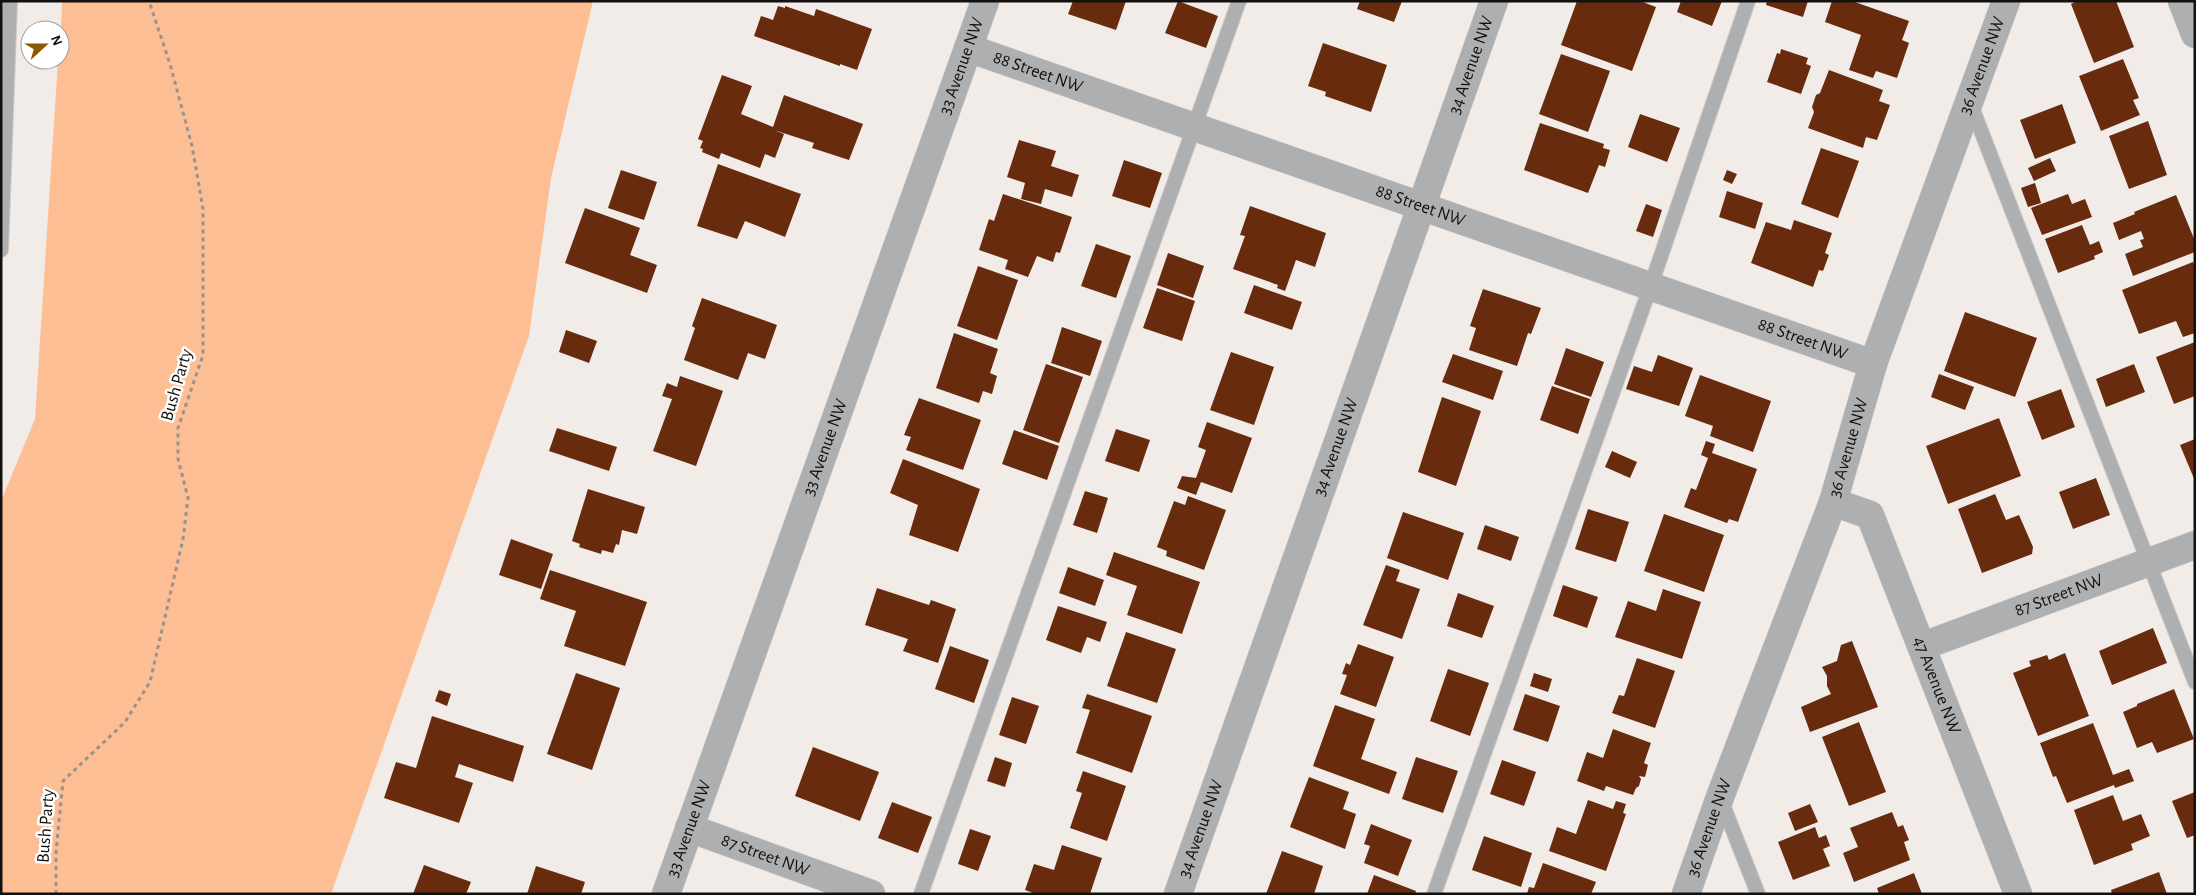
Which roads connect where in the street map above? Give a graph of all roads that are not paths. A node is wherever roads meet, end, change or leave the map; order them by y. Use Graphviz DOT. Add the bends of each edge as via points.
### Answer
graph roads {
  1 [pos="10,1"];
  2 [pos="985,1"];
  3 [pos="1239,1"];
  4 [pos="1494,1"];
  5 [pos="1748,1"];
  6 [pos="2006,1"];
  7 [pos="2182,1"];
  8 [pos="2195,34"];
  9 [pos="968,48"];
  10 [pos="1970,103"];
  11 [pos="1194,126"];
  12 [pos="1423,206"];
  13 [pos="1,250"];
  14 [pos="1651,285"];
  15 [pos="1873,364"];
  16 [pos="1833,502"];
  17 [pos="2195,545"];
  18 [pos="2149,563"];
  19 [pos="1923,646"];
  20 [pos="2195,682"];
  21 [pos="1720,797"];
  22 [pos="689,828"];
  23 [pos="666,894"];
  24 [pos="871,894"];
  25 [pos="921,894"];
  26 [pos="1178,894"];
  27 [pos="1434,894"];
  28 [pos="1686,894"];
  29 [pos="1758,894"];
  30 [pos="2018,894"];
  1 -- 13 [label="lane"];
  2 -- 9 [label="street, 33 Avenue NW"];
  3 -- 11 [label="lane"];
  4 -- 12 [label="street, 34 Avenue NW"];
  5 -- 14 [label="lane"];
  6 -- 10 [label="street, 36 Avenue NW"];
  7 -- 8 [label="street"];
  9 -- 11 [label="street, 88 Street NW"];
  9 -- 22 [label="street, 33 Avenue NW"];
  10 -- 15 [label="street, 36 Avenue NW"];
  10 -- 18 [label="lane"];
  11 -- 12 [label="street, 88 Street NW"];
  11 -- 25 [label="lane"];
  12 -- 14 [label="street, 88 Street NW"];
  12 -- 26 [label="street, 34 Avenue NW"];
  14 -- 15 [label="street, 88 Street NW"];
  14 -- 27 [label="lane"];
  15 -- 16 [label="street, 36 Avenue NW"];
  16 -- 19 [label="street, 47 Avenue NW" via="1870,515"];
  16 -- 21 [label="street, 36 Avenue NW"];
  17 -- 18 [label="street, 87 Street NW"];
  18 -- 19 [label="street, 87 Street NW"];
  18 -- 20 [label="lane"];
  19 -- 30 [label="street, 47 Avenue NW"];
  21 -- 28 [label="street, 36 Avenue NW"];
  21 -- 29 [label="lane"];
  22 -- 23 [label="street, 33 Avenue NW"];
  22 -- 24 [label="street, 87 Street NW"];
}
